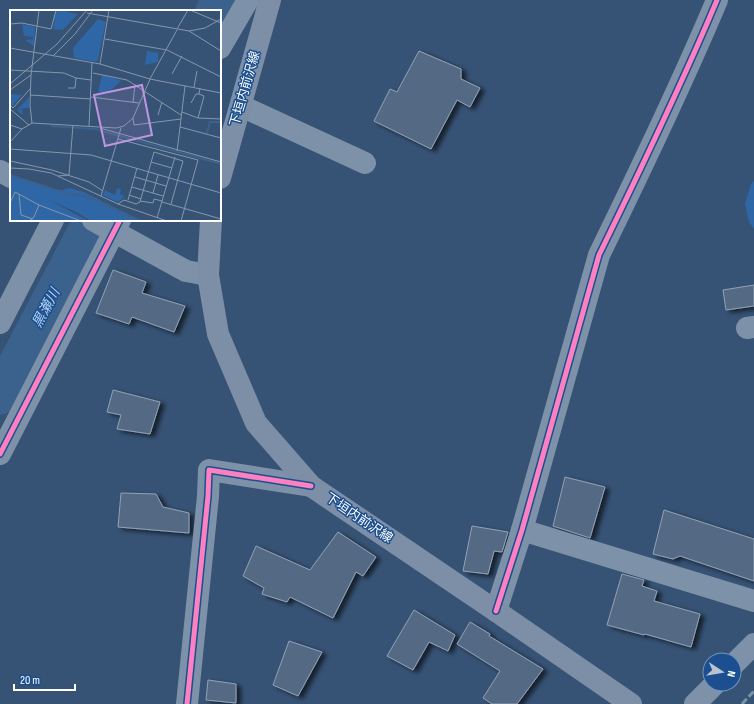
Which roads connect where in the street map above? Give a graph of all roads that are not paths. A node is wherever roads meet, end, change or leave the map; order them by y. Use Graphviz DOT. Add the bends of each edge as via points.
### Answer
graph roads {
  1 [pos="248,0"];
  2 [pos="270,0"];
  3 [pos="717,0"];
  4 [pos="221,46"];
  5 [pos="241,106"];
  6 [pos="365,164"];
  7 [pos="0,171"];
  8 [pos="221,175"];
  9 [pos="10,176"];
  10 [pos="52,221"];
  11 [pos="98,221"];
  12 [pos="211,221"];
  13 [pos="117,225"];
  14 [pos="208,275"];
  15 [pos="0,323"];
  16 [pos="0,454"];
  17 [pos="311,486"];
  18 [pos="522,530"];
  19 [pos="754,601"];
  20 [pos="496,611"];
  21 [pos="754,644"];
  22 [pos="742,656"];
  23 [pos="706,692"];
  24 [pos="187,704"];
  25 [pos="631,704"];
  26 [pos="695,704"];
  1 -- 4 [label="street"];
  2 -- 5 [label="main road, 下垣内前沢線"];
  3 -- 18 [label="street" via="599,255"];
  5 -- 6 [label="street"];
  5 -- 8 [label="main road, 下垣内前沢線"];
  7 -- 9 [label="street"];
  10 -- 15 [label="street"];
  11 -- 13 [label="street"];
  12 -- 14 [label="main road, 下垣内前沢線"];
  13 -- 14 [label="street" via="186,271"];
  13 -- 16 [label="street"];
  14 -- 17 [label="main road, 下垣内前沢線" via="218,334 256,423"];
  17 -- 20 [label="main road, 下垣内前沢線"];
  17 -- 24 [label="street" via="209,470"];
  18 -- 19 [label="street"];
  18 -- 20 [label="street"];
  20 -- 25 [label="main road, 下垣内前沢線"];
  21 -- 22 [label="street"];
  23 -- 26 [label="street"];
}
